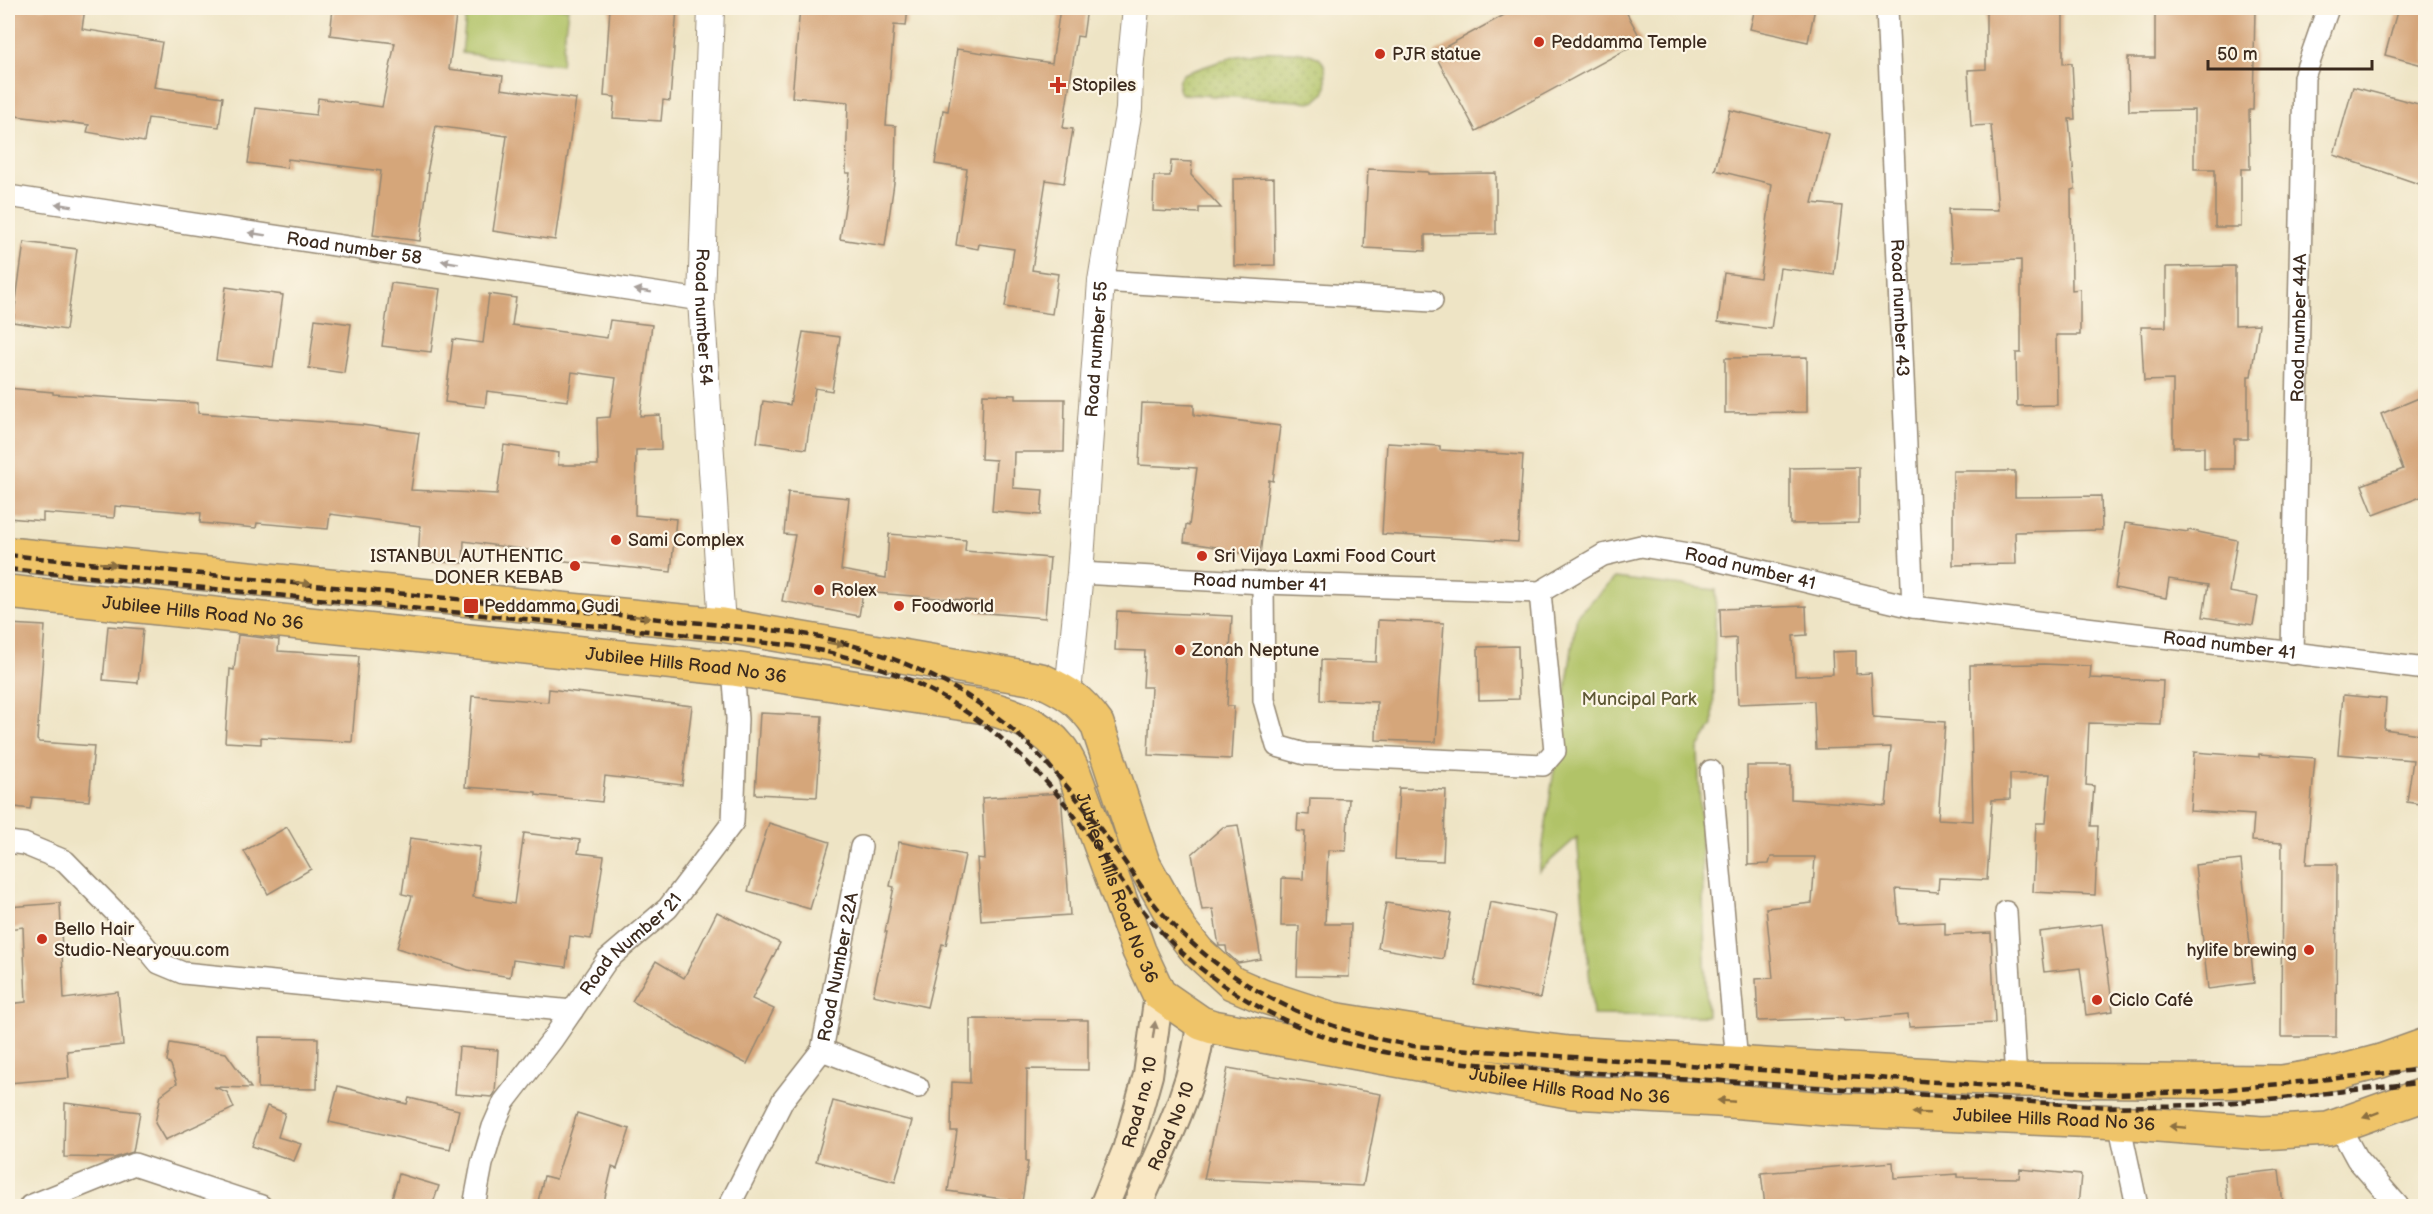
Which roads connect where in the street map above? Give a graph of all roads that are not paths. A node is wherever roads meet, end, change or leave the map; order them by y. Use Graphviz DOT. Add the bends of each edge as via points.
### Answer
graph roads {
  1 [pos="711,8"];
  2 [pos="1136,8"];
  3 [pos="1887,8"];
  4 [pos="2328,8"];
  5 [pos="8,196"];
  6 [pos="1101,281"];
  7 [pos="700,300"];
  8 [pos="1432,301"];
  9 [pos="8,554"];
  10 [pos="63,560"];
  11 [pos="1080,573"];
  12 [pos="1263,583"];
  13 [pos="1540,591"];
  14 [pos="8,592"];
  15 [pos="61,598"];
  16 [pos="1913,607"];
  17 [pos="722,625"];
  18 [pos="2292,654"];
  19 [pos="734,669"];
  20 [pos="2426,669"];
  21 [pos="1068,692"];
  22 [pos="1711,771"];
  23 [pos="8,842"];
  24 [pos="861,847"];
  25 [pos="2006,912"];
  26 [pos="1159,994"];
  27 [pos="572,1011"];
  28 [pos="1200,1034"];
  29 [pos="2426,1045"];
  30 [pos="822,1050"];
  31 [pos="1737,1064"];
  32 [pos="1831,1067"];
  33 [pos="1148,1075"];
  34 [pos="2016,1080"];
  35 [pos="1187,1086"];
  36 [pos="918,1087"];
  37 [pos="2426,1094"];
  38 [pos="1827,1109"];
  39 [pos="2119,1122"];
  40 [pos="2339,1126"];
  41 [pos="30,1206"];
  42 [pos="261,1206"];
  43 [pos="474,1206"];
  44 [pos="729,1206"];
  45 [pos="1104,1206"];
  46 [pos="1137,1206"];
  47 [pos="2137,1206"];
  48 [pos="2398,1206"];
  1 -- 7 [label="street, Road number 54"];
  2 -- 6 [label="street, Road number 55" via="1129,109"];
  3 -- 16 [label="street, Road number 43"];
  4 -- 18 [label="street, Road number 44A" via="2304,77"];
  7 -- 5 [label="street, Road number 58, one-way"];
  6 -- 8 [label="street"];
  6 -- 11 [label="street, Road number 55"];
  7 -- 17 [label="street, Road number 54"];
  9 -- 10 [label="main road, Jubilee Hills Road No 36"];
  10 -- 15 [label="main road"];
  10 -- 17 [label="main road, Jubilee Hills Road No 36, one-way"];
  11 -- 12 [label="street, Road number 41"];
  11 -- 21 [label="street, Road number 55"];
  12 -- 13 [label="street, Road number 41"];
  12 -- 13 [label="street" via="1264,700 1277,746 1305,754 1543,765 1556,751"];
  13 -- 16 [label="street, Road number 41" via="1603,555 1641,546 1695,555"];
  14 -- 15 [label="main road, Jubilee Hills Road No 36"];
  15 -- 19 [label="main road, Jubilee Hills Road No 36"];
  16 -- 18 [label="street, Road number 41"];
  17 -- 21 [label="main road, Jubilee Hills Road No 36, one-way" via="1041,680"];
  18 -- 20 [label="street, Road number 41"];
  19 -- 26 [label="main road, Jubilee Hills Road No 36" via="985,707 1042,730 1061,749 1074,773 1139,951"];
  19 -- 27 [label="street, Road Number 21" via="737,719 733,822 668,908 607,960"];
  21 -- 31 [label="main road, Jubilee Hills Road No 36" via="1085,706 1097,724 1143,863 1181,931 1232,983 1333,1019 1569,1053"];
  22 -- 31 [label="street"];
  23 -- 27 [label="street" via="24,844 65,861 159,963 183,973"];
  24 -- 30 [label="street, Road Number 22A"];
  25 -- 34 [label="street"];
  26 -- 28 [label="main road, Jubilee Hills Road No 36"];
  33 -- 26 [label="main road, Road no. 10, one-way"];
  27 -- 43 [label="street, Road Number 21" via="504,1102 482,1164"];
  28 -- 35 [label="main road, Road No 10"];
  38 -- 28 [label="main road, Jubilee Hills Road No 36, one-way" via="1573,1092 1213,1027"];
  29 -- 34 [label="main road, Jubilee Hills Road No 36" via="2340,1072 2282,1082"];
  30 -- 36 [label="street"];
  30 -- 44 [label="street, Road Number 22A" via="783,1100"];
  31 -- 32 [label="main road, Jubilee Hills Road No 36"];
  32 -- 34 [label="main road, Jubilee Hills Road No 36"];
  32 -- 38 [label="main road"];
  33 -- 35 [label="main road" via="1170,1066 1178,1070"];
  33 -- 45 [label="main road, Road no. 10" via="1127,1150"];
  35 -- 46 [label="main road, Road No 10"];
  37 -- 40 [label="main road, Jubilee Hills Road No 36, one-way"];
  39 -- 38 [label="main road, Jubilee Hills Road No 36, one-way"];
  40 -- 39 [label="main road, Jubilee Hills Road No 36, one-way" via="2262,1133"];
  39 -- 47 [label="street"];
  40 -- 48 [label="street" via="2357,1159"];
  41 -- 42 [label="street" via="134,1164"];
}
